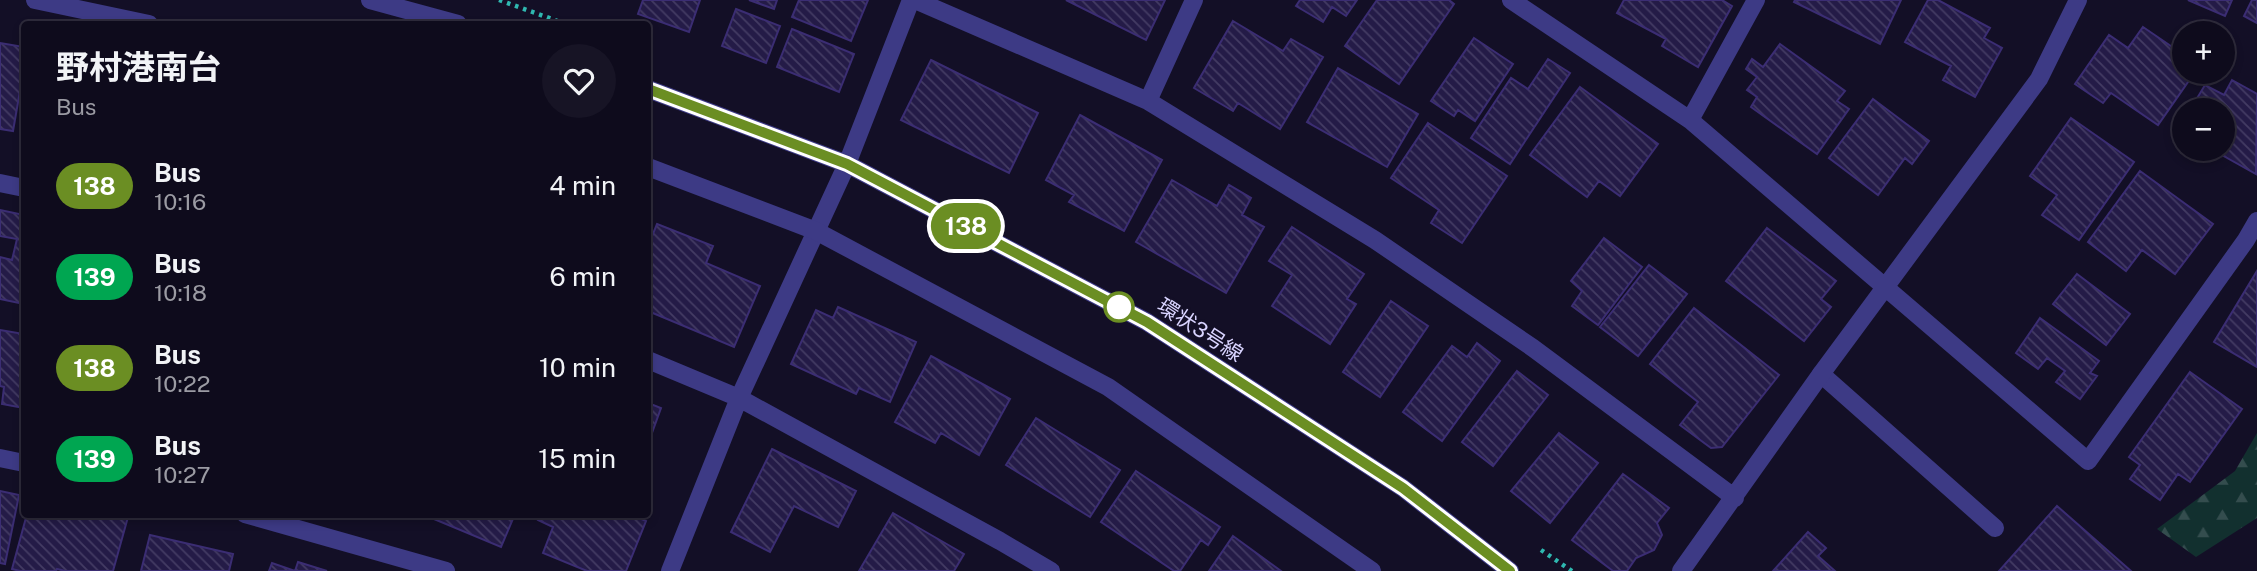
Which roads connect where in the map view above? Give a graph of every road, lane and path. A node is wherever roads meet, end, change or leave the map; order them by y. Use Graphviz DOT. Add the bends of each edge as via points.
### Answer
graph roads {
  1 [pos="35,0"];
  2 [pos="370,0"];
  3 [pos="499,0"];
  4 [pos="913,0"];
  5 [pos="1194,0"];
  6 [pos="1511,0"];
  7 [pos="1756,0"];
  8 [pos="2078,0"];
  9 [pos="135,21"];
  10 [pos="447,21"];
  11 [pos="558,21"];
  12 [pos="651,90"];
  13 [pos="1148,101"];
  14 [pos="1690,120"];
  15 [pos="847,164"];
  16 [pos="651,168"];
  17 [pos="0,183"];
  18 [pos="21,187"];
  19 [pos="2257,221"];
  20 [pos="816,231"];
  21 [pos="1885,286"];
  22 [pos="651,361"];
  23 [pos="1821,374"];
  24 [pos="739,398"];
  25 [pos="0,458"];
  26 [pos="21,462"];
  27 [pos="1735,499"];
  28 [pos="259,518"];
  29 [pos="1996,528"];
  30 [pos="446,571"];
  31 [pos="670,571"];
  32 [pos="1051,571"];
  33 [pos="1372,571"];
  34 [pos="1510,571"];
  35 [pos="1681,571"];
  1 -- 9 [label="street"];
  2 -- 10 [label="street"];
  3 -- 11 [label="path"];
  4 -- 13 [label="street"];
  4 -- 15 [label="street"];
  5 -- 13 [label="street"];
  6 -- 14 [label="street"];
  7 -- 14 [label="street"];
  8 -- 21 [label="street" via="2039,79"];
  12 -- 15 [label="street, 環状3号線"];
  13 -- 27 [label="street" via="1374,240 1533,348"];
  14 -- 21 [label="street"];
  15 -- 20 [label="street"];
  15 -- 34 [label="street, 環状3号線" via="1147,322 1403,488"];
  16 -- 20 [label="street"];
  17 -- 18 [label="street"];
  19 -- 21 [label="street" via="2088,461"];
  20 -- 24 [label="street"];
  20 -- 33 [label="street" via="1108,387"];
  21 -- 23 [label="street"];
  22 -- 24 [label="street"];
  23 -- 27 [label="street"];
  23 -- 29 [label="street"];
  24 -- 31 [label="street"];
  24 -- 32 [label="street"];
  25 -- 26 [label="street"];
  27 -- 35 [label="street"];
  28 -- 30 [label="street"];
}
